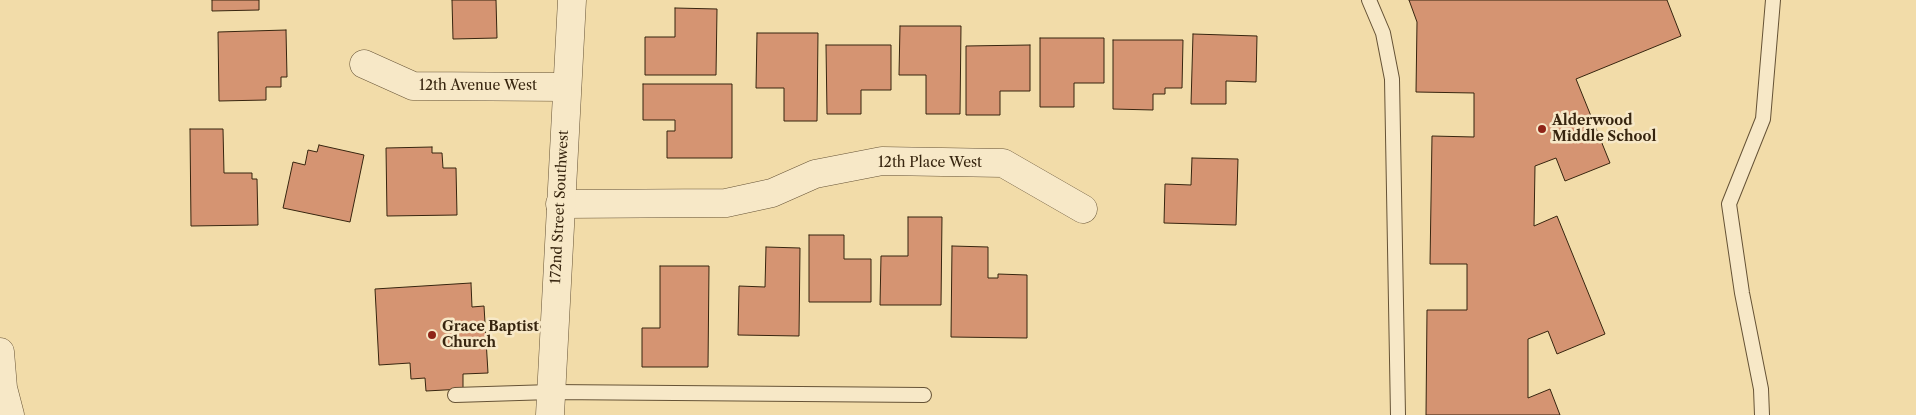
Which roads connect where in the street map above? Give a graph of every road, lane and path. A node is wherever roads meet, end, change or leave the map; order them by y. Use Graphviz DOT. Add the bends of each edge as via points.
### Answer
graph roads {
  1 [pos="572,0"];
  2 [pos="1369,0"];
  3 [pos="1773,0"];
  4 [pos="364,64"];
  5 [pos="567,86"];
  6 [pos="560,204"];
  7 [pos="1083,209"];
  8 [pos="0,352"];
  9 [pos="455,394"];
  10 [pos="924,395"];
  11 [pos="550,404"];
  12 [pos="10,415"];
  13 [pos="1398,415"];
  14 [pos="1762,415"];
  1 -- 5 [label="street, 172nd Street Southwest"];
  2 -- 13 [label="lane" via="1383,33 1392,79"];
  3 -- 14 [label="lane" via="1763,119 1729,204 1761,389"];
  4 -- 5 [label="street, 12th Avenue West" via="413,86"];
  5 -- 6 [label="street, 172nd Street Southwest"];
  6 -- 7 [label="street, 12th Place West" via="726,203 772,193 815,174 882,161 1003,163"];
  6 -- 11 [label="street, 172nd Street Southwest"];
  8 -- 12 [label="street" via="3,388"];
  9 -- 11 [label="lane"];
  10 -- 11 [label="lane"];
}
